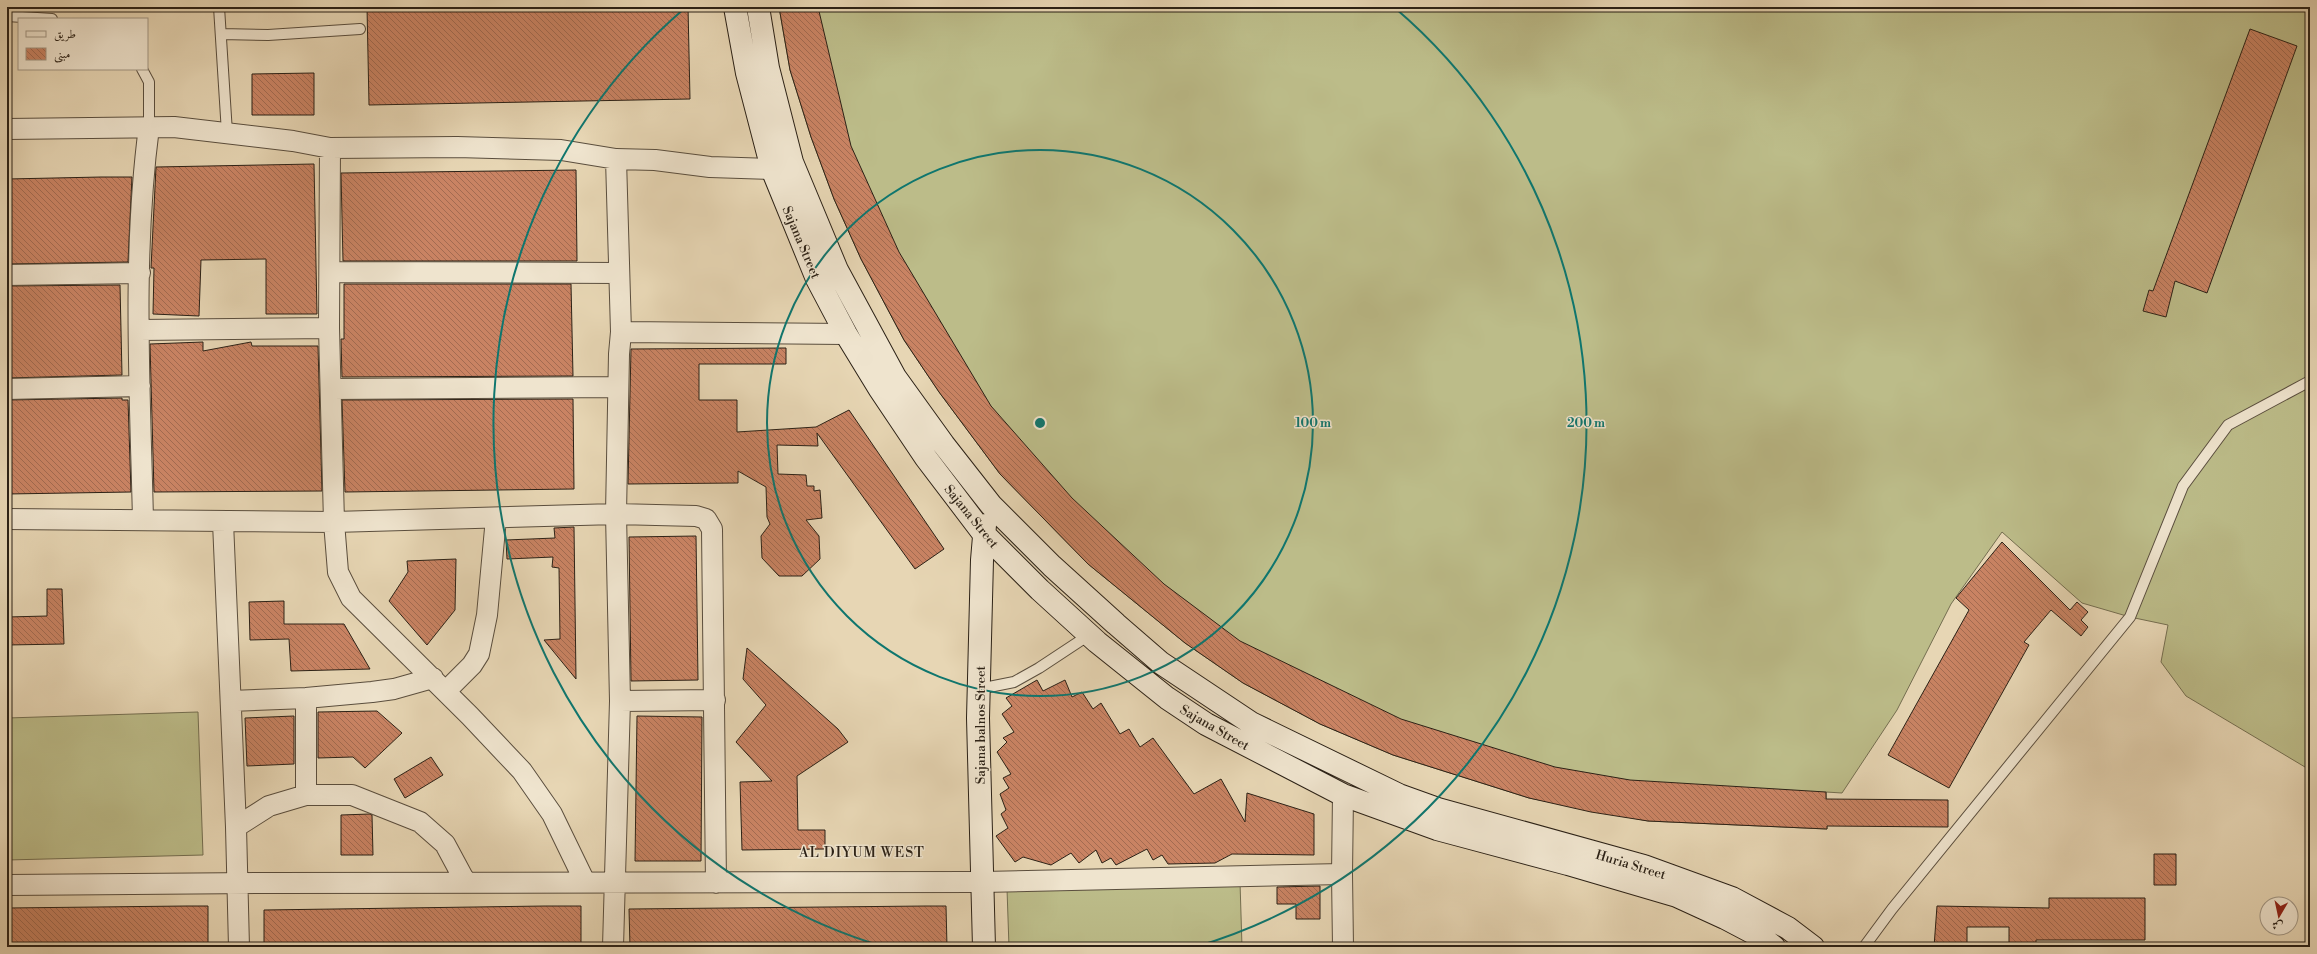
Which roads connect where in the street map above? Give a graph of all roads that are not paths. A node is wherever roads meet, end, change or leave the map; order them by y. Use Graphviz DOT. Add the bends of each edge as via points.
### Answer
graph roads {
  1 [pos="219,7"];
  2 [pos="735,7"];
  3 [pos="758,7"];
  4 [pos="7,16"];
  5 [pos="37,18"];
  6 [pos="360,29"];
  7 [pos="221,34"];
  8 [pos="143,70"];
  9 [pos="149,127"];
  10 [pos="7,129"];
  11 [pos="227,133"];
  12 [pos="330,148"];
  13 [pos="616,159"];
  14 [pos="772,169"];
  15 [pos="330,272"];
  16 [pos="140,273"];
  17 [pos="619,273"];
  18 [pos="7,275"];
  19 [pos="329,328"];
  20 [pos="140,330"];
  21 [pos="621,332"];
  22 [pos="846,334"];
  23 [pos="2310,381"];
  24 [pos="140,386"];
  25 [pos="618,386"];
  26 [pos="7,389"];
  27 [pos="332,390"];
  28 [pos="992,505"];
  29 [pos="616,514"];
  30 [pos="496,518"];
  31 [pos="7,519"];
  32 [pos="143,520"];
  33 [pos="223,522"];
  34 [pos="334,522"];
  35 [pos="983,533"];
  36 [pos="1089,635"];
  37 [pos="439,685"];
  38 [pos="979,689"];
  39 [pos="306,698"];
  40 [pos="715,700"];
  41 [pos="231,701"];
  42 [pos="620,701"];
  43 [pos="306,795"];
  44 [pos="1343,795"];
  45 [pos="1437,819"];
  46 [pos="236,827"];
  47 [pos="1342,874"];
  48 [pos="466,882"];
  49 [pos="585,882"];
  50 [pos="615,882"];
  51 [pos="983,882"];
  52 [pos="238,883"];
  53 [pos="716,883"];
  54 [pos="7,885"];
  55 [pos="1764,944"];
  56 [pos="239,947"];
  57 [pos="613,947"];
  58 [pos="984,947"];
  59 [pos="1343,947"];
  60 [pos="1813,947"];
  61 [pos="1864,947"];
  1 -- 7 [label="lane"];
  2 -- 14 [label="main road, Sajana Street" via="747,73"];
  3 -- 28 [label="main road, Sajana Street" via="768,68 792,162 837,270 895,376"];
  4 -- 5 [label="lane"];
  6 -- 7 [label="lane" via="268,35"];
  7 -- 11 [label="lane"];
  8 -- 9 [label="lane" via="149,82"];
  9 -- 10 [label="street"];
  9 -- 11 [label="street"];
  9 -- 16 [label="street" via="141,205"];
  11 -- 12 [label="street"];
  12 -- 13 [label="street" via="441,146 561,150"];
  12 -- 15 [label="street"];
  13 -- 14 [label="street"];
  13 -- 17 [label="street"];
  14 -- 22 [label="main road, Sajana Street" via="817,279"];
  15 -- 17 [label="street"];
  15 -- 19 [label="street"];
  16 -- 18 [label="street"];
  16 -- 20 [label="street"];
  17 -- 21 [label="street"];
  19 -- 20 [label="street"];
  19 -- 27 [label="street"];
  20 -- 24 [label="street"];
  21 -- 22 [label="street"];
  21 -- 25 [label="street"];
  22 -- 35 [label="main road, Sajana Street" via="926,458"];
  23 -- 61 [label="lane" via="2228,425 2183,486 2130,617"];
  24 -- 26 [label="street"];
  24 -- 32 [label="street"];
  25 -- 27 [label="street"];
  25 -- 29 [label="street"];
  27 -- 34 [label="street"];
  28 -- 35 [label="main road, Sajana balnos Street"];
  28 -- 45 [label="main road, Sajana Street" via="1052,566 1116,624 1161,663 1204,694 1251,723 1399,795"];
  29 -- 30 [label="street"];
  29 -- 40 [label="street" via="696,516 706,519 712,529"];
  29 -- 42 [label="street"];
  30 -- 34 [label="street"];
  30 -- 37 [label="street" via="487,615 479,654 472,665"];
  31 -- 32 [label="street"];
  32 -- 33 [label="street"];
  33 -- 34 [label="street"];
  33 -- 41 [label="street"];
  34 -- 37 [label="street" via="338,572 351,598"];
  35 -- 36 [label="main road, Sajana Street"];
  35 -- 38 [label="main road, Sajana balnos Street"];
  36 -- 38 [label="lane" via="1014,682"];
  36 -- 44 [label="main road, Sajana Street" via="1167,698 1206,724"];
  37 -- 39 [label="street"];
  37 -- 49 [label="street" via="505,752 532,785 552,814"];
  38 -- 51 [label="main road, Sajana balnos Street"];
  39 -- 41 [label="street"];
  39 -- 43 [label="street"];
  40 -- 42 [label="street"];
  40 -- 53 [label="street"];
  41 -- 46 [label="street"];
  42 -- 50 [label="street"];
  43 -- 46 [label="street" via="269,806"];
  43 -- 48 [label="street" via="352,795 420,822 445,844"];
  44 -- 45 [label="main road, Sajana Street"];
  44 -- 47 [label="street"];
  45 -- 55 [label="main road, Huria Street" via="1568,864 1677,896"];
  45 -- 60 [label="main road, Huria Street" via="1644,866 1732,898 1788,928"];
  46 -- 52 [label="street"];
  47 -- 51 [label="street"];
  47 -- 59 [label="street"];
  48 -- 49 [label="street"];
  48 -- 52 [label="street"];
  49 -- 50 [label="street"];
  50 -- 53 [label="street"];
  50 -- 57 [label="street"];
  51 -- 53 [label="street"];
  51 -- 58 [label="main road, Sajana balnos Street"];
  52 -- 54 [label="street"];
  52 -- 56 [label="street"];
}
